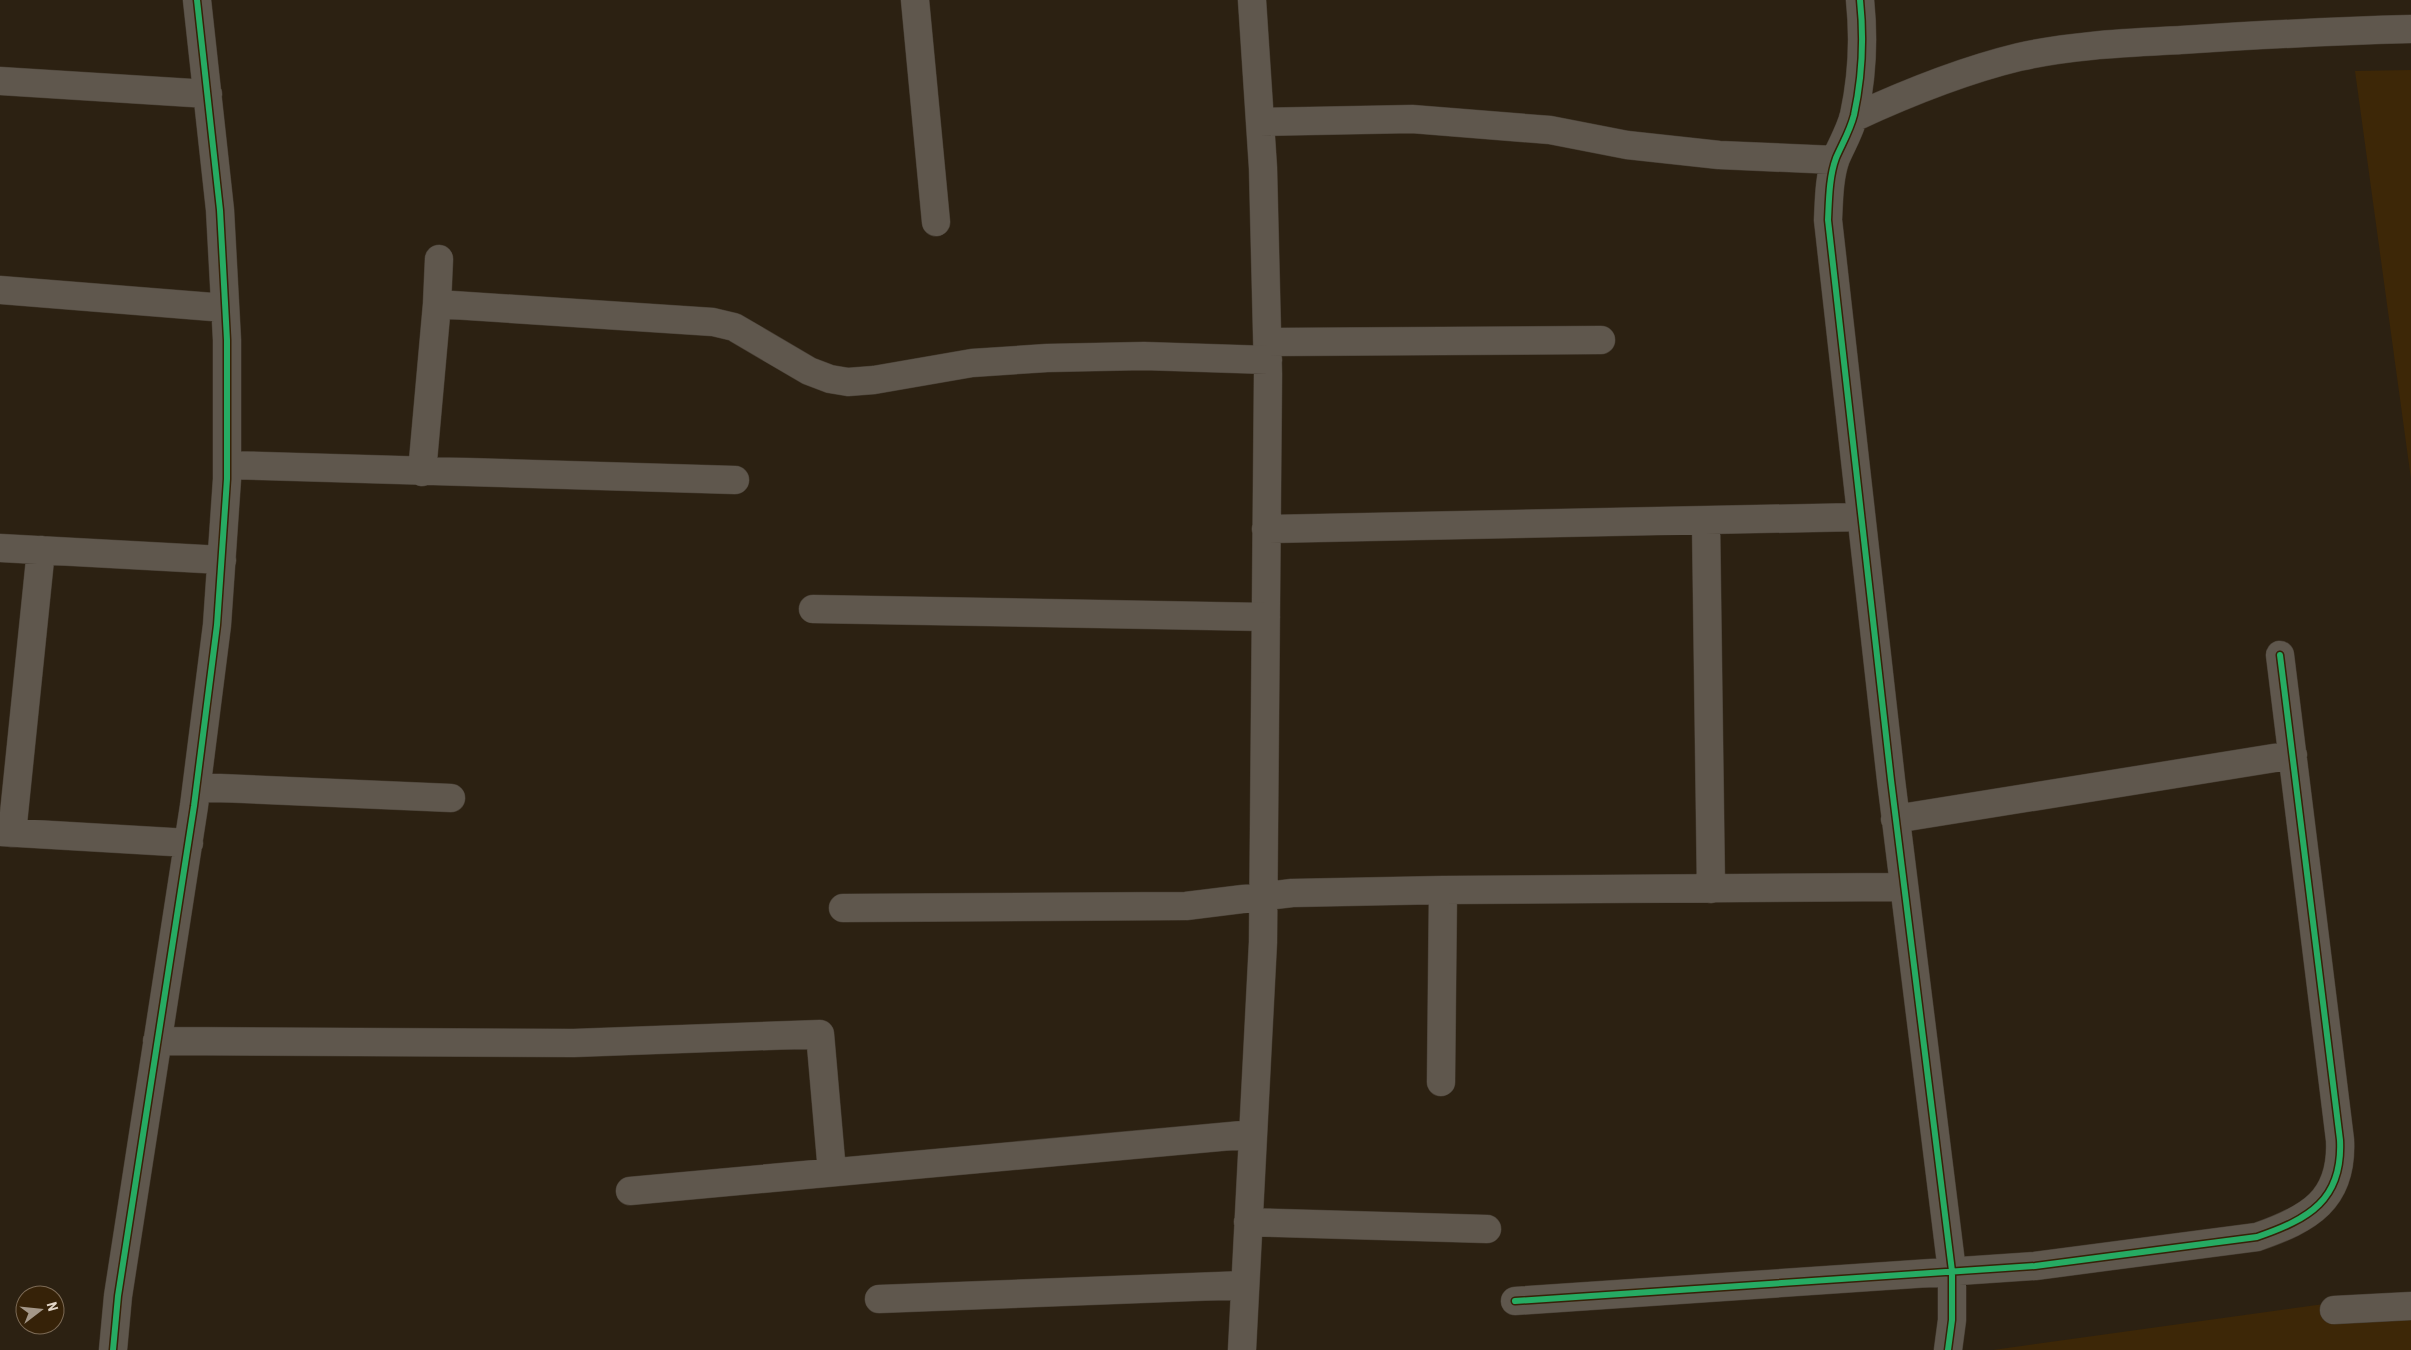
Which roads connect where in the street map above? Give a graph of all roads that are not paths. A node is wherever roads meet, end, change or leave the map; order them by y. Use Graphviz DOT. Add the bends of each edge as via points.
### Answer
graph roads {
  1 [pos="197,0"];
  2 [pos="915,0"];
  3 [pos="1252,0"];
  4 [pos="1860,0"];
  5 [pos="2411,29"];
  6 [pos="0,81"];
  7 [pos="208,94"];
  8 [pos="1853,118"];
  9 [pos="1260,122"];
  10 [pos="1835,160"];
  11 [pos="936,222"];
  12 [pos="439,259"];
  13 [pos="0,290"];
  14 [pos="437,304"];
  15 [pos="225,308"];
  16 [pos="1600,340"];
  17 [pos="1268,351"];
  18 [pos="227,466"];
  19 [pos="422,472"];
  20 [pos="734,480"];
  21 [pos="1860,517"];
  22 [pos="1706,521"];
  23 [pos="1266,529"];
  24 [pos="0,548"];
  25 [pos="41,550"];
  26 [pos="222,560"];
  27 [pos="813,608"];
  28 [pos="1266,617"];
  29 [pos="2280,655"];
  30 [pos="2293,755"];
  31 [pos="197,787"];
  32 [pos="452,798"];
  33 [pos="1895,819"];
  34 [pos="6,832"];
  35 [pos="189,843"];
  36 [pos="1904,888"];
  37 [pos="1711,889"];
  38 [pos="1443,890"];
  39 [pos="1264,895"];
  40 [pos="843,908"];
  41 [pos="157,1040"];
  42 [pos="1441,1082"];
  43 [pos="1253,1134"];
  44 [pos="832,1172"];
  45 [pos="630,1191"];
  46 [pos="1248,1222"];
  47 [pos="1487,1229"];
  48 [pos="1952,1271"];
  49 [pos="1245,1285"];
  50 [pos="879,1299"];
  51 [pos="1515,1300"];
  52 [pos="2411,1306"];
  53 [pos="2334,1310"];
  54 [pos="113,1350"];
  55 [pos="1242,1350"];
  56 [pos="1948,1350"];
  1 -- 7 [label="street"];
  2 -- 11 [label="street"];
  3 -- 9 [label="street"];
  4 -- 8 [label="street" via="1861,59"];
  5 -- 8 [label="street" via="2314,31 2081,47 2021,57 1957,74"];
  6 -- 7 [label="street"];
  7 -- 15 [label="street" via="220,210"];
  8 -- 10 [label="street"];
  9 -- 10 [label="street" via="1412,119 1550,130 1627,145 1719,155"];
  9 -- 17 [label="street"];
  10 -- 21 [label="street" via="1828,220"];
  12 -- 14 [label="street"];
  13 -- 15 [label="street"];
  14 -- 17 [label="street" via="713,322 734,327 809,371 848,382 972,363"];
  14 -- 19 [label="street"];
  15 -- 18 [label="street"];
  16 -- 17 [label="street"];
  17 -- 23 [label="street"];
  18 -- 19 [label="street"];
  18 -- 26 [label="street"];
  19 -- 20 [label="street"];
  21 -- 22 [label="street"];
  21 -- 33 [label="street"];
  22 -- 23 [label="street"];
  22 -- 37 [label="street"];
  23 -- 28 [label="street"];
  24 -- 25 [label="street"];
  25 -- 26 [label="street"];
  25 -- 34 [label="street"];
  26 -- 31 [label="street"];
  27 -- 28 [label="street"];
  28 -- 39 [label="street"];
  29 -- 30 [label="street"];
  30 -- 33 [label="street"];
  30 -- 48 [label="street" via="2339,1118 2341,1158 2329,1195 2314,1211 2290,1226 2257,1237 2035,1266"];
  31 -- 32 [label="street"];
  31 -- 35 [label="street"];
  33 -- 36 [label="street"];
  34 -- 35 [label="street"];
  35 -- 41 [label="street"];
  36 -- 37 [label="street"];
  36 -- 48 [label="street"];
  37 -- 38 [label="street"];
  38 -- 39 [label="street"];
  38 -- 42 [label="street"];
  39 -- 40 [label="street" via="1186,906"];
  39 -- 43 [label="street"];
  41 -- 44 [label="street" via="574,1043 820,1034"];
  41 -- 54 [label="street" via="118,1296"];
  43 -- 44 [label="street"];
  43 -- 46 [label="street"];
  44 -- 45 [label="street"];
  46 -- 47 [label="street"];
  46 -- 49 [label="street"];
  48 -- 51 [label="street"];
  48 -- 56 [label="street"];
  49 -- 50 [label="street"];
  49 -- 55 [label="street"];
  52 -- 53 [label="street"];
}
